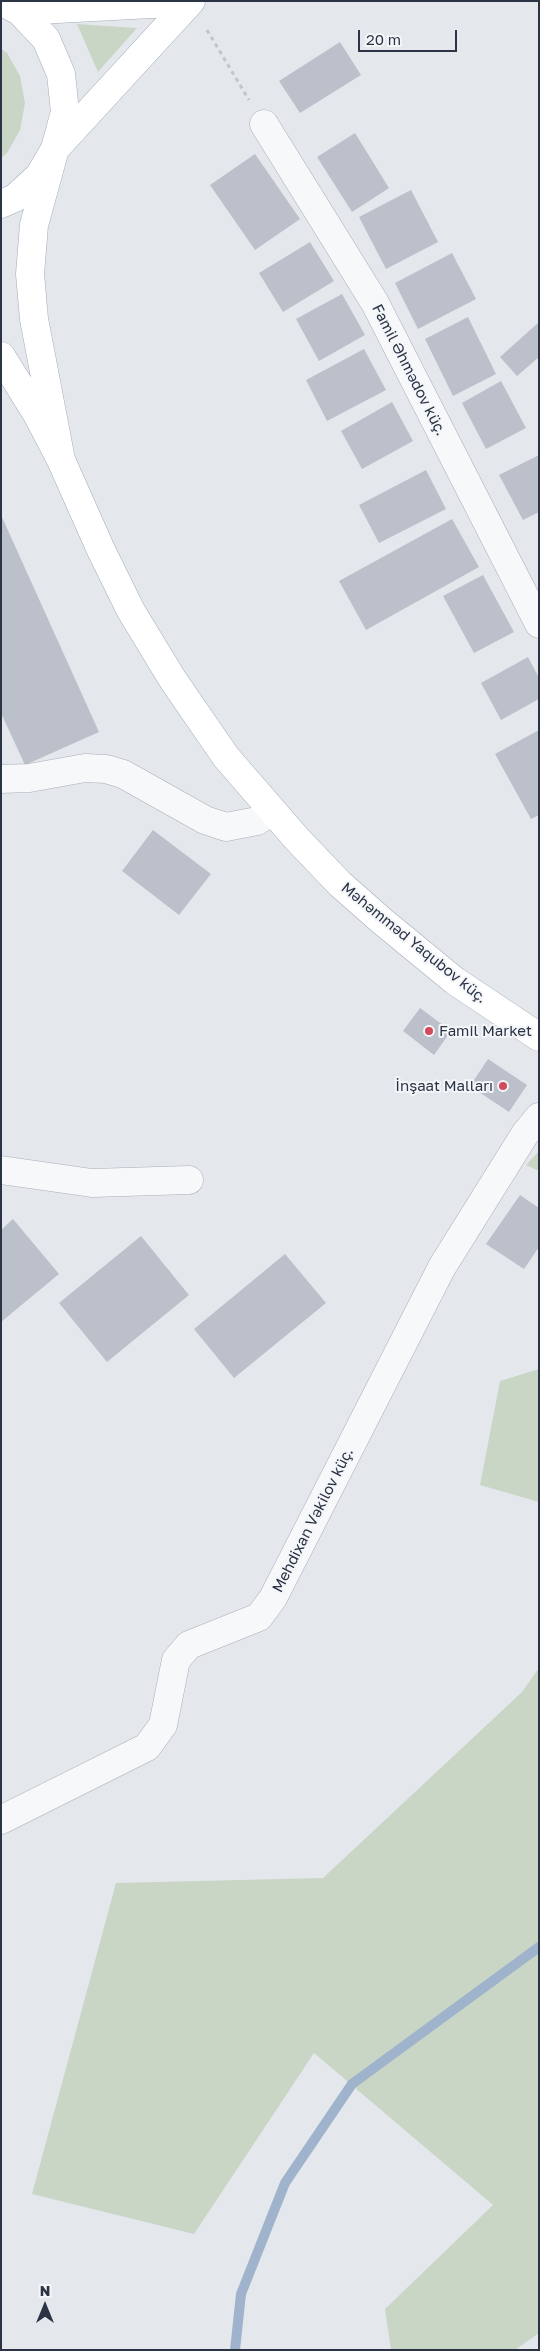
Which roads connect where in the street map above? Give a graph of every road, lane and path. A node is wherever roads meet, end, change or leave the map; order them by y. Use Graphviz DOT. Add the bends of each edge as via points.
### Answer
graph roads {
  1 [pos="190,2"];
  2 [pos="10,4"];
  3 [pos="264,124"];
  4 [pos="56,149"];
  5 [pos="1,204"];
  6 [pos="1,356"];
  7 [pos="61,460"];
  8 [pos="539,624"];
  9 [pos="1,779"];
  10 [pos="272,811"];
  11 [pos="539,1038"];
  12 [pos="539,1117"];
  13 [pos="1,1170"];
  14 [pos="189,1180"];
  15 [pos="1,1820"];
  1 -- 2 [label="main road"];
  1 -- 3 [label="path"];
  1 -- 4 [label="main road"];
  2 -- 4 [label="main road" via="46,38 61,74 65,112"];
  3 -- 8 [label="street, Famil Əhmədov küç." via="375,303"];
  4 -- 5 [label="main road" via="38,176 14,198"];
  4 -- 7 [label="main road" via="34,225 30,274 34,319"];
  6 -- 7 [label="main road"];
  7 -- 10 [label="main road, Məhəmməd Yaqubov küç." via="131,611 172,680 226,758"];
  9 -- 10 [label="street" via="29,778 85,768 106,769 123,774 205,820 226,828 257,821"];
  10 -- 11 [label="main road, Məhəmməd Yaqubov küç." via="340,884 382,922 456,980"];
  12 -- 15 [label="street, Mehdixan Vəkilov küç." via="524,1134 442,1267 274,1598 259,1617 189,1645 176,1660 163,1725 147,1747"];
  13 -- 14 [label="street" via="92,1183"];
}
